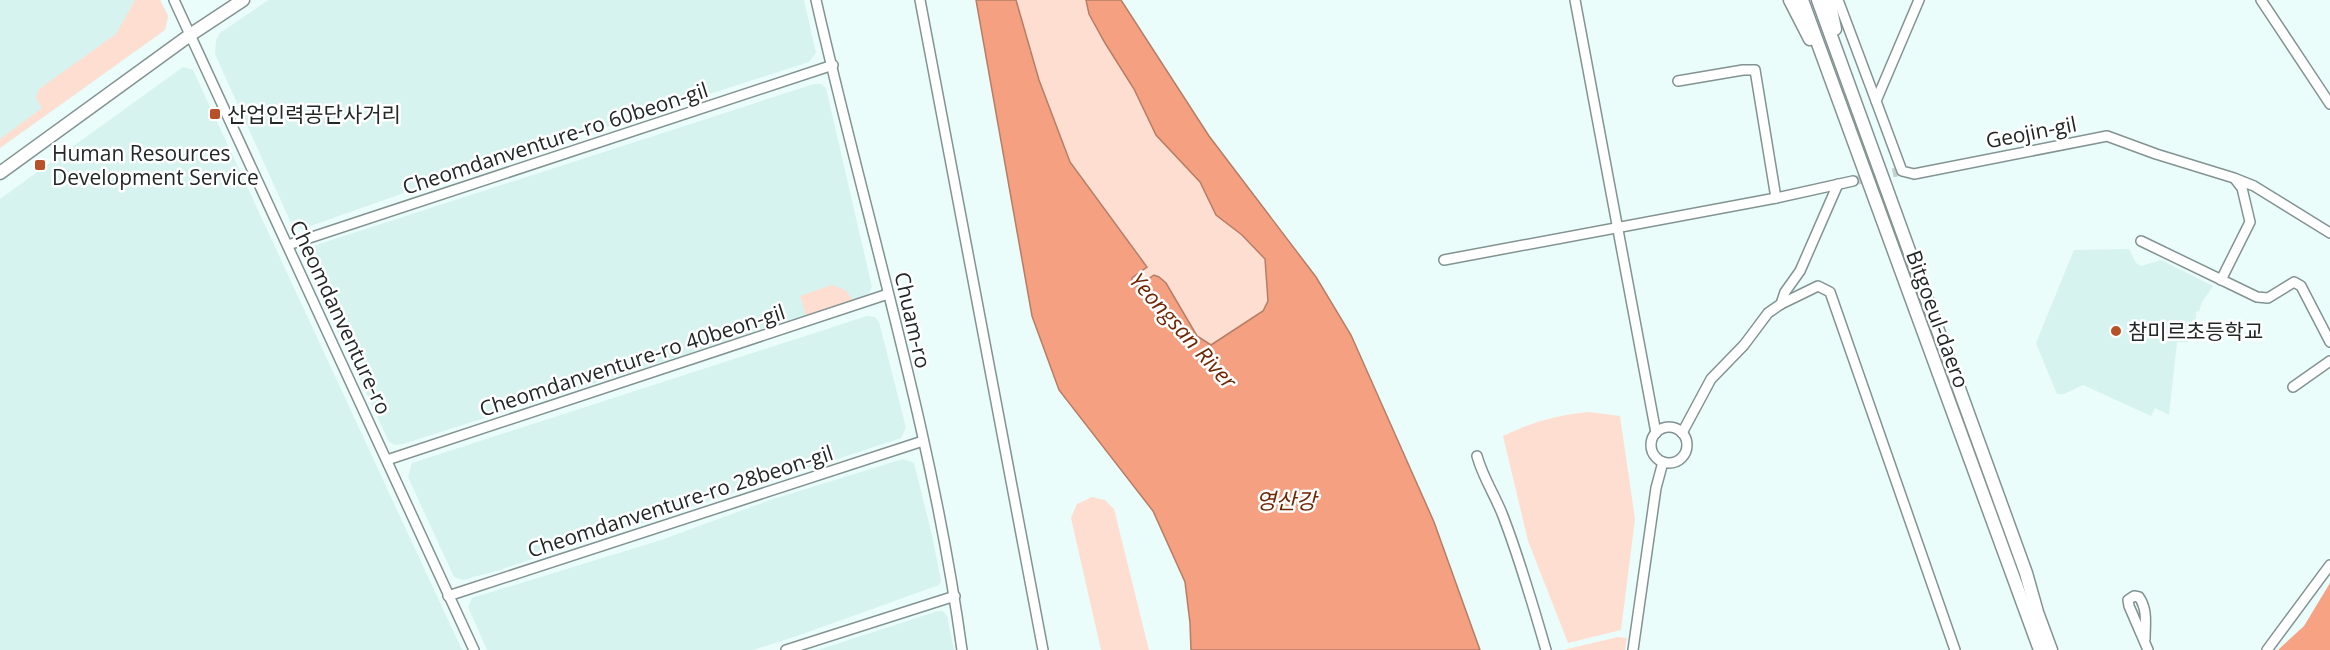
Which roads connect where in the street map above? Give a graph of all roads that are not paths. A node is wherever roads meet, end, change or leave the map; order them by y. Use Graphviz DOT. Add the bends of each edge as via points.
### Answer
graph roads {
  1 [pos="174,0"];
  2 [pos="243,0"];
  3 [pos="816,0"];
  4 [pos="920,0"];
  5 [pos="1575,0"];
  6 [pos="1790,0"];
  7 [pos="1802,0"];
  8 [pos="1818,0"];
  9 [pos="1829,0"];
  10 [pos="1838,0"];
  11 [pos="1919,0"];
  12 [pos="2261,0"];
  13 [pos="190,35"];
  14 [pos="833,65"];
  15 [pos="1842,66"];
  16 [pos="1828,72"];
  17 [pos="1678,81"];
  18 [pos="1876,101"];
  19 [pos="2330,104"];
  20 [pos="0,173"];
  21 [pos="2234,178"];
  22 [pos="1852,181"];
  23 [pos="1838,184"];
  24 [pos="1776,198"];
  25 [pos="1618,227"];
  26 [pos="2330,233"];
  27 [pos="2141,241"];
  28 [pos="288,245"];
  29 [pos="1444,260"];
  30 [pos="2221,280"];
  31 [pos="888,294"];
  32 [pos="1781,304"];
  33 [pos="2330,342"];
  34 [pos="2330,361"];
  35 [pos="2293,387"];
  36 [pos="1656,433"];
  37 [pos="1682,433"];
  38 [pos="923,441"];
  39 [pos="1477,456"];
  40 [pos="387,460"];
  41 [pos="1663,462"];
  42 [pos="2330,565"];
  43 [pos="2026,573"];
  44 [pos="2012,579"];
  45 [pos="448,596"];
  46 [pos="955,596"];
  47 [pos="2145,639"];
  48 [pos="474,650"];
  49 [pos="786,650"];
  50 [pos="962,650"];
  51 [pos="1043,650"];
  52 [pos="1545,650"];
  53 [pos="1633,650"];
  54 [pos="1955,650"];
  55 [pos="2032,650"];
  56 [pos="2040,650"];
  57 [pos="2051,650"];
  58 [pos="2060,650"];
  59 [pos="2148,650"];
  60 [pos="2267,650"];
  1 -- 13 [label="street, Cheomdanventure-ro"];
  2 -- 13 [label="main road"];
  3 -- 14 [label="street, Chuam-ro"];
  4 -- 51 [label="street"];
  5 -- 25 [label="street"];
  6 -- 16 [label="main road"];
  7 -- 16 [label="main road, Bitgoeul-daero"];
  8 -- 15 [label="main road, Bitgoeul-daero"];
  9 -- 15 [label="main road"];
  10 -- 18 [label="street"];
  11 -- 18 [label="street"];
  12 -- 19 [label="street"];
  13 -- 20 [label="main road"];
  13 -- 28 [label="street, Cheomdanventure-ro"];
  14 -- 28 [label="street, Cheomdanventure-ro 60beon-gil"];
  14 -- 31 [label="street, Chuam-ro"];
  15 -- 43 [label="main road, Bitgoeul-daero"];
  16 -- 44 [label="main road, Bitgoeul-daero"];
  17 -- 24 [label="street" via="1755,70"];
  18 -- 21 [label="street, Geojin-gil" via="1902,171 1914,174 2107,136"];
  21 -- 26 [label="street, Geojin-gil"];
  21 -- 30 [label="street" via="2242,188 2250,222"];
  22 -- 23 [label="street"];
  23 -- 24 [label="street"];
  23 -- 32 [label="street" via="1800,271"];
  24 -- 25 [label="street"];
  25 -- 29 [label="street"];
  25 -- 36 [label="street"];
  27 -- 30 [label="street"];
  28 -- 40 [label="street, Cheomdanventure-ro"];
  30 -- 33 [label="street" via="2257,297 2268,298 2294,282 2301,286"];
  31 -- 38 [label="street, Chuam-ro"];
  31 -- 40 [label="street, Cheomdanventure-ro 40beon-gil"];
  32 -- 37 [label="street" via="1768,313 1712,379"];
  32 -- 54 [label="street" via="1818,286 1830,292"];
  34 -- 35 [label="street"];
  36 -- 37 [label="street" via="1672,427"];
  36 -- 41 [label="street" via="1652,449"];
  37 -- 41 [label="street" via="1687,444 1683,455 1674,462"];
  38 -- 45 [label="street, Cheomdanventure-ro 28beon-gil"];
  38 -- 46 [label="street, Chuam-ro"];
  39 -- 52 [label="street" via="1513,543"];
  40 -- 45 [label="street, Cheomdanventure-ro"];
  41 -- 53 [label="street"];
  42 -- 60 [label="street"];
  43 -- 57 [label="main road, Bitgoeul-daero"];
  43 -- 58 [label="main road"];
  44 -- 55 [label="main road"];
  44 -- 56 [label="main road, Bitgoeul-daero"];
  45 -- 48 [label="street, Cheomdanventure-ro"];
  46 -- 49 [label="street"];
  46 -- 50 [label="street, Chuam-ro"];
  47 -- 59 [label="street"];
}
